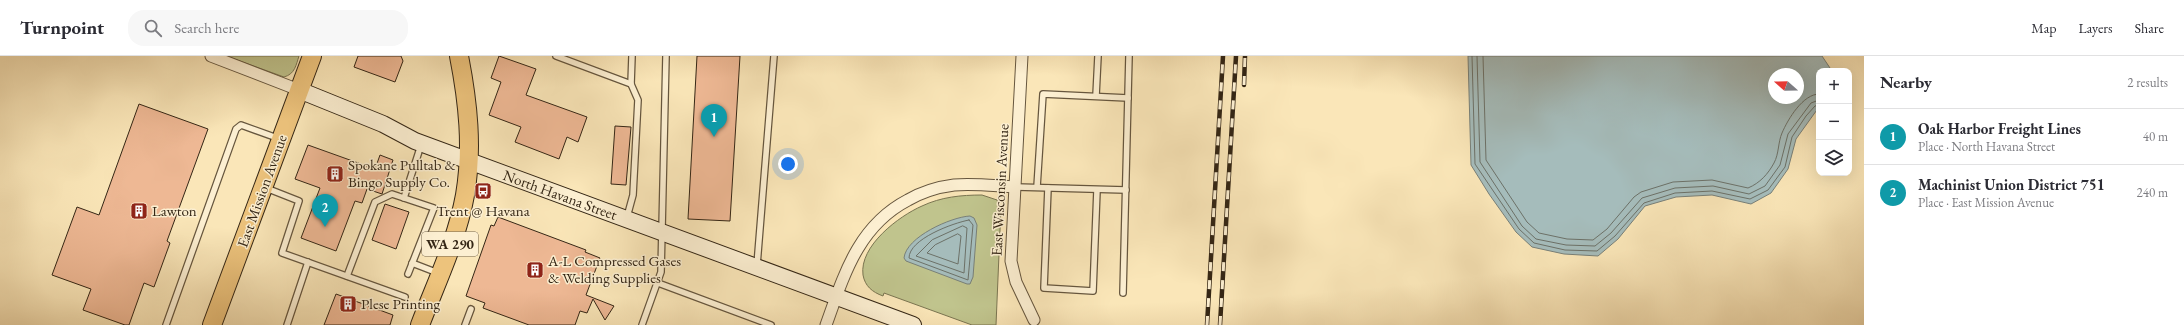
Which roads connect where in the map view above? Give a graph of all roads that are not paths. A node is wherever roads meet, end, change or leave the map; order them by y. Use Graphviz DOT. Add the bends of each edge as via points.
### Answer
graph roads {
  1 [pos="211,56"];
  2 [pos="312,56"];
  3 [pos="459,56"];
  4 [pos="556,56"];
  5 [pos="632,56"];
  6 [pos="666,56"];
  7 [pos="774,56"];
  8 [pos="1022,56"];
  9 [pos="1098,56"];
  10 [pos="1129,56"];
  11 [pos="631,84"];
  12 [pos="299,90"];
  13 [pos="1096,96"];
  14 [pos="1128,98"];
  15 [pos="281,139"];
  16 [pos="422,143"];
  17 [pos="468,160"];
  18 [pos="263,187"];
  19 [pos="1015,187"];
  20 [pos="1037,187"];
  21 [pos="1048,188"];
  22 [pos="1097,190"];
  23 [pos="1126,190"];
  24 [pos="404,198"];
  25 [pos="626,219"];
  26 [pos="663,233"];
  27 [pos="308,262"];
  28 [pos="412,263"];
  29 [pos="757,268"];
  30 [pos="408,274"];
  31 [pos="439,274"];
  32 [pos="347,276"];
  33 [pos="658,283"];
  34 [pos="1123,293"];
  35 [pos="405,297"];
  36 [pos="836,297"];
  37 [pos="471,309"];
  38 [pos="1035,323"];
  39 [pos="166,325"];
  40 [pos="212,325"];
  41 [pos="287,325"];
  42 [pos="420,325"];
  43 [pos="465,325"];
  44 [pos="642,325"];
  45 [pos="771,325"];
  46 [pos="826,325"];
  47 [pos="913,325"];
  1 -- 12 [label="street, North Havana Street"];
  2 -- 12 [label="main road, East Mission Avenue"];
  3 -- 17 [label="main road, WA 290" via="468,108"];
  4 -- 11 [label="lane"];
  5 -- 11 [label="lane"];
  6 -- 26 [label="lane"];
  7 -- 29 [label="lane"];
  8 -- 19 [label="street, East Wisconsin Avenue"];
  9 -- 13 [label="lane"];
  10 -- 14 [label="lane"];
  11 -- 25 [label="lane" via="638,100 633,196"];
  12 -- 15 [label="main road, East Mission Avenue"];
  12 -- 16 [label="street, North Havana Street" via="383,124"];
  13 -- 14 [label="lane"];
  13 -- 20 [label="lane" via="1043,94"];
  14 -- 23 [label="lane"];
  15 -- 18 [label="main road, East Mission Avenue"];
  15 -- 39 [label="lane" via="241,125 236,129"];
  16 -- 17 [label="street, North Havana Street"];
  16 -- 24 [label="lane"];
  17 -- 25 [label="street, North Havana Street"];
  17 -- 31 [label="main road, WA 290" via="461,213"];
  18 -- 27 [label="lane" via="299,201 282,253"];
  18 -- 40 [label="main road, East Mission Avenue"];
  19 -- 20 [label="lane"];
  19 -- 36 [label="street" via="941,187 897,205 883,215 860,241"];
  19 -- 38 [label="street, East Wisconsin Avenue" via="1012,266 1016,282"];
  20 -- 21 [label="lane"];
  21 -- 22 [label="lane"];
  21 -- 22 [label="lane" via="1044,288 1093,292"];
  22 -- 23 [label="lane"];
  23 -- 34 [label="lane"];
  24 -- 28 [label="lane" via="434,208"];
  24 -- 32 [label="lane" via="392,194 375,202"];
  25 -- 26 [label="street, North Havana Street"];
  26 -- 29 [label="street, North Havana Street"];
  26 -- 33 [label="lane"];
  27 -- 32 [label="lane"];
  27 -- 41 [label="lane"];
  28 -- 30 [label="lane"];
  28 -- 31 [label="lane"];
  29 -- 36 [label="street, North Havana Street"];
  31 -- 42 [label="main road, WA 290"];
  32 -- 35 [label="lane"];
  33 -- 44 [label="lane"];
  33 -- 45 [label="lane"];
  36 -- 46 [label="street"];
  36 -- 47 [label="street, North Havana Street"];
  37 -- 43 [label="lane"];
}
